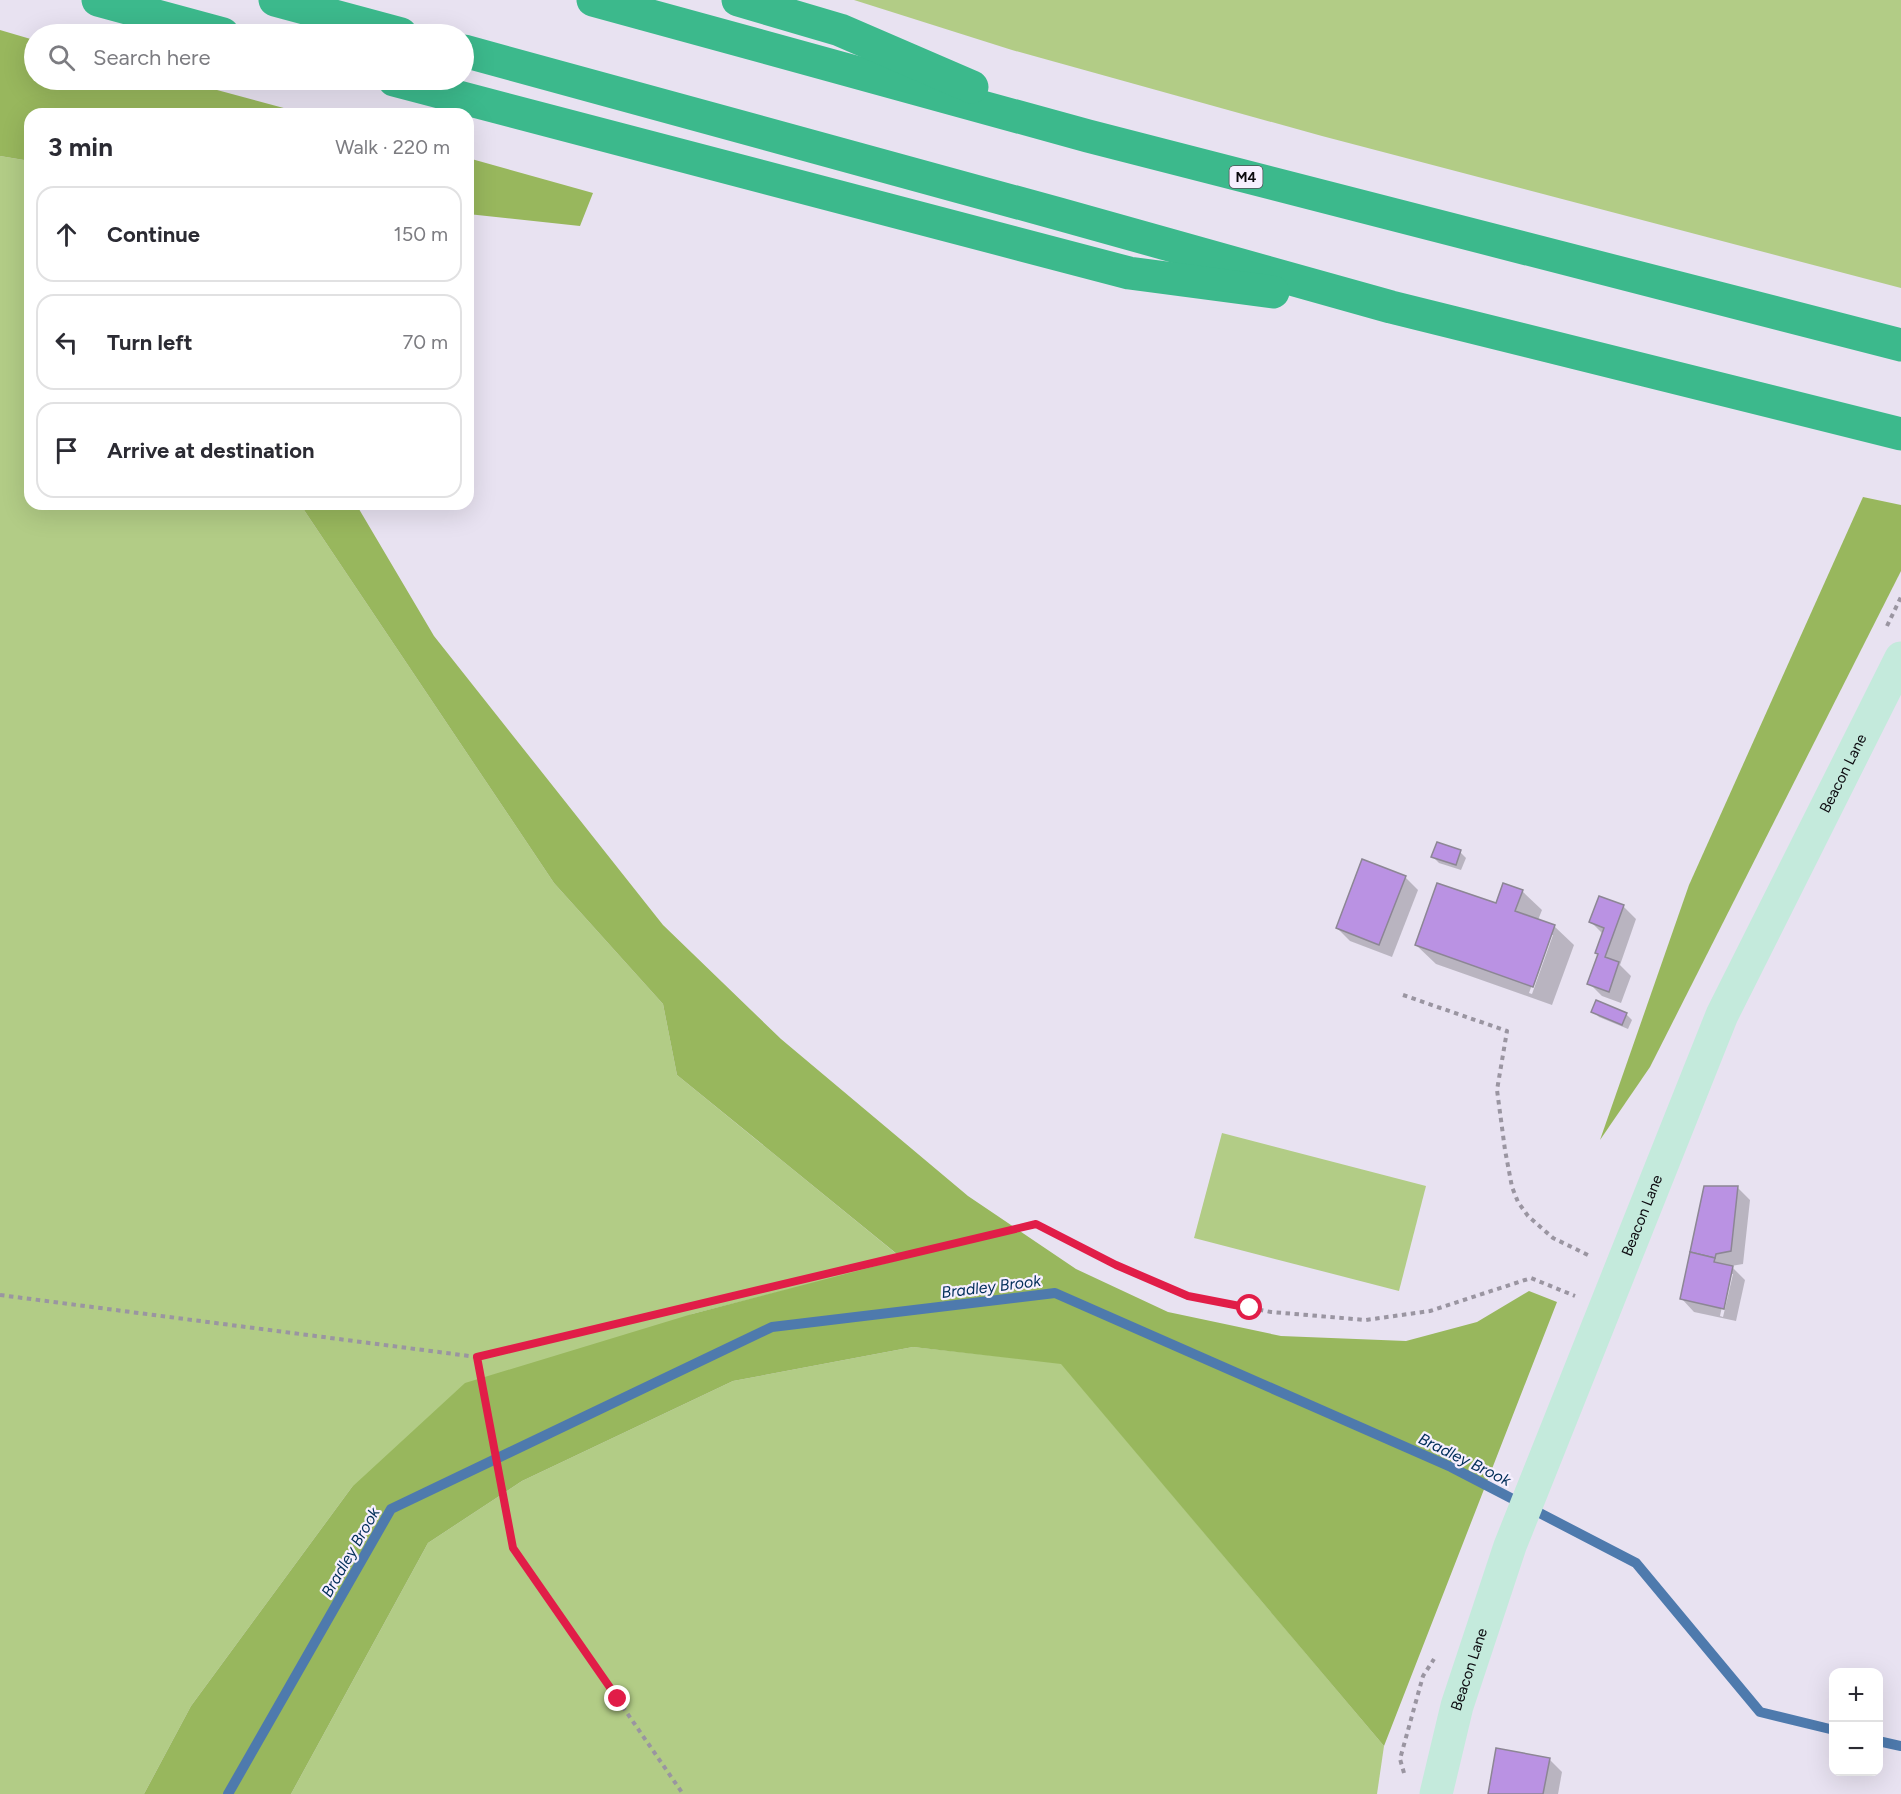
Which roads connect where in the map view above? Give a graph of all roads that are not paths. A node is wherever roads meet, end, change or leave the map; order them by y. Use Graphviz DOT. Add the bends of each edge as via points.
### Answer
graph roads {
  1 [pos="98,0"];
  2 [pos="275,0"];
  3 [pos="593,0"];
  4 [pos="738,0"];
  5 [pos="186,24"];
  6 [pos="364,24"];
  7 [pos="474,54"];
  8 [pos="432,90"];
  9 [pos="1088,136"];
  10 [pos="1391,307"];
  11 [pos="1901,345"];
  12 [pos="1900,434"];
  13 [pos="1901,658"];
  14 [pos="1436,1794"];
  1 -- 5 [label="highway"];
  2 -- 6 [label="highway"];
  3 -- 9 [label="highway, M4"];
  4 -- 9 [label="highway, M4" via="840,30"];
  7 -- 10 [label="highway"];
  8 -- 10 [label="highway" via="1129,273"];
  9 -- 11 [label="highway, M4"];
  10 -- 12 [label="highway"];
  13 -- 14 [label="main road, Beacon Lane" via="1722,1015 1510,1546 1457,1706"];
}
